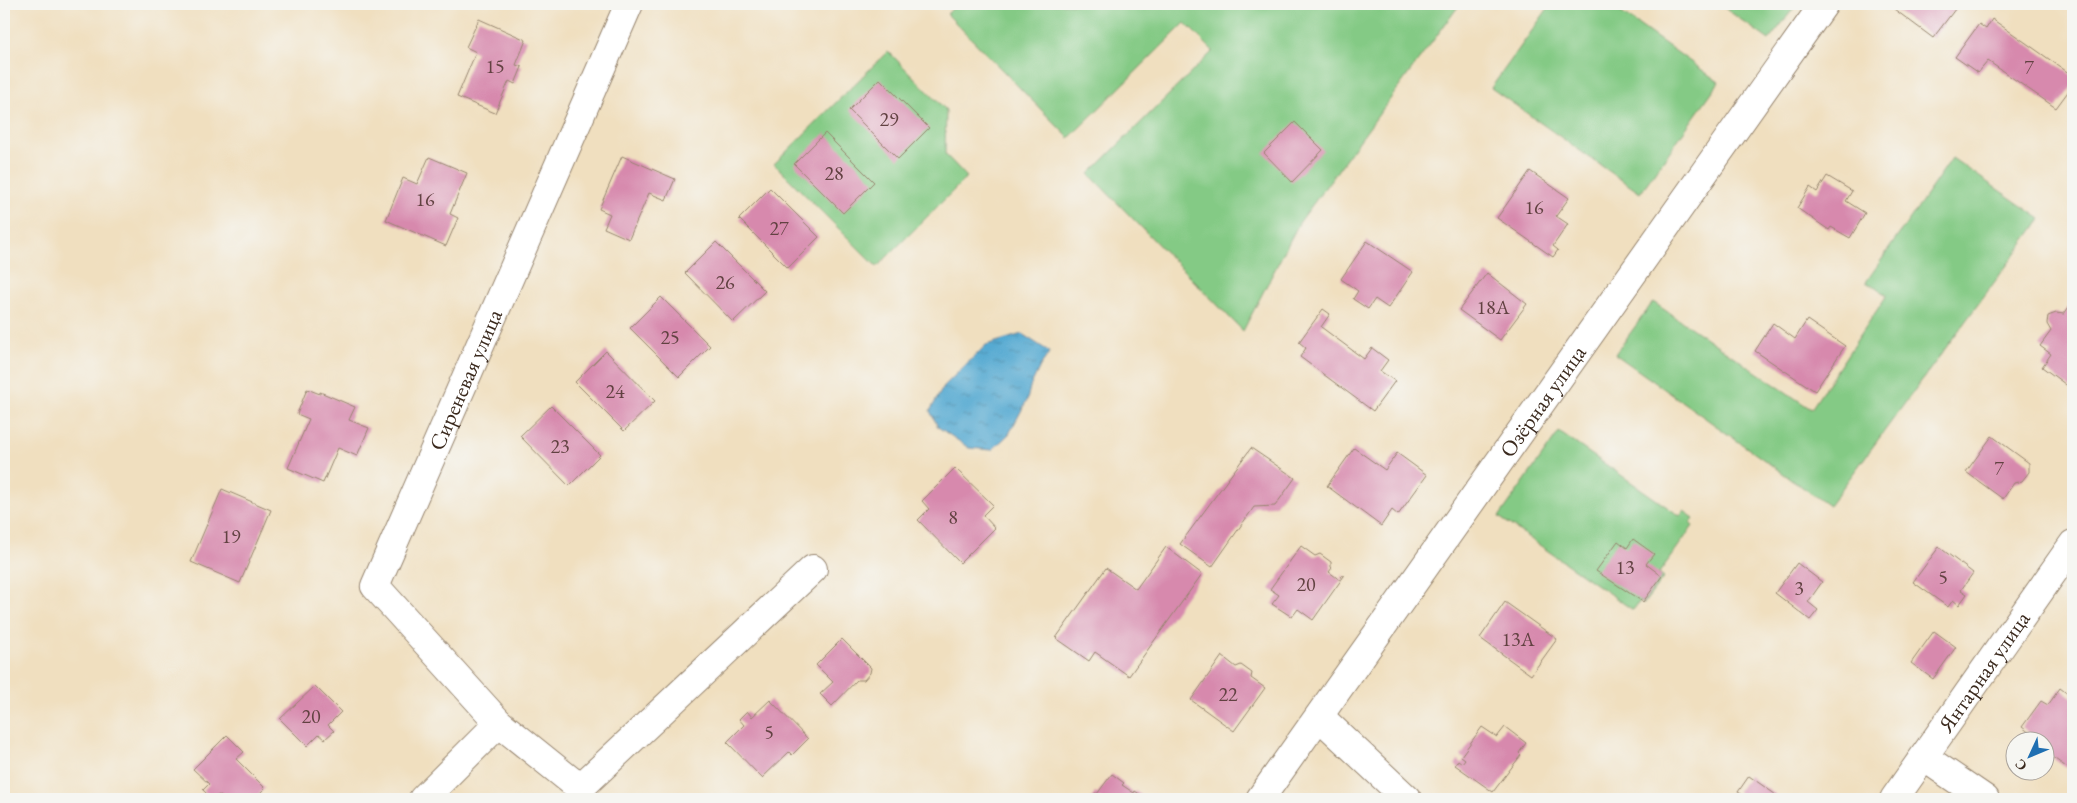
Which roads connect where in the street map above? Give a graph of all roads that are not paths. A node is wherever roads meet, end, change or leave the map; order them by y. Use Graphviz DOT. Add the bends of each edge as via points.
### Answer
graph roads {
  1 [pos="629,4"];
  2 [pos="1824,4"];
  3 [pos="2073,544"];
  4 [pos="813,569"];
  5 [pos="1320,717"];
  6 [pos="499,723"];
  7 [pos="1925,758"];
  8 [pos="423,799"];
  9 [pos="1260,799"];
  10 [pos="1407,799"];
  11 [pos="1894,799"];
  12 [pos="1985,799"];
  1 -- 6 [label="street, Сиреневая улица" via="375,586"];
  2 -- 5 [label="street, Озёрная улица"];
  3 -- 7 [label="street, Янтарная улица"];
  4 -- 6 [label="street" via="580,788"];
  5 -- 9 [label="street, Озёрная улица"];
  5 -- 10 [label="street"];
  6 -- 8 [label="street"];
  7 -- 11 [label="street, Янтарная улица"];
  7 -- 12 [label="street"];
}
